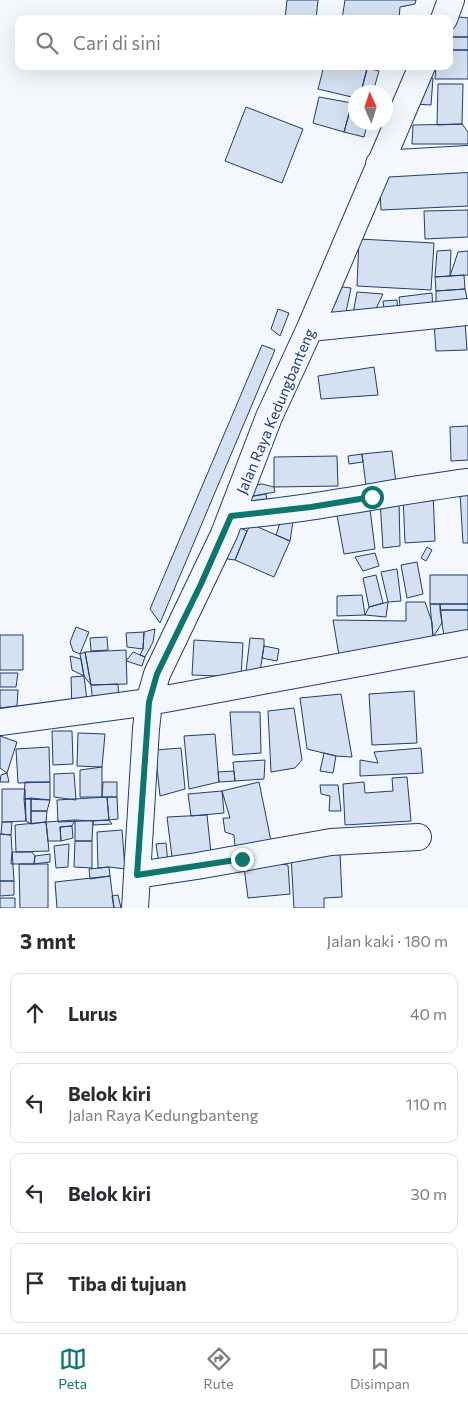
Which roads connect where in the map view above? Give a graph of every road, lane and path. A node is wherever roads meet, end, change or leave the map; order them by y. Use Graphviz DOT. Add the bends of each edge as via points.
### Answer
graph roads {
  1 [pos="420,70"];
  2 [pos="468,159"];
  3 [pos="379,164"];
  4 [pos="468,312"];
  5 [pos="310,328"];
  6 [pos="468,482"];
  7 [pos="231,516"];
  8 [pos="468,643"];
  9 [pos="149,702"];
  10 [pos="0,722"];
  11 [pos="418,838"];
  12 [pos="137,875"];
  13 [pos="134,908"];
  1 -- 3 [label="street, Jalan Raya Kedungbanteng"];
  2 -- 3 [label="street"];
  3 -- 5 [label="street, Jalan Raya Kedungbanteng"];
  4 -- 5 [label="street"];
  5 -- 7 [label="street, Jalan Raya Kedungbanteng" via="269,417"];
  6 -- 7 [label="street"];
  7 -- 9 [label="street, Jalan Raya Kedungbanteng" via="157,674"];
  8 -- 9 [label="street"];
  9 -- 10 [label="street"];
  9 -- 12 [label="street, Jalan Raya Kedungbanteng"];
  11 -- 12 [label="street" via="331,842"];
  12 -- 13 [label="street, Jalan Raya Kedungbanteng"];
}
